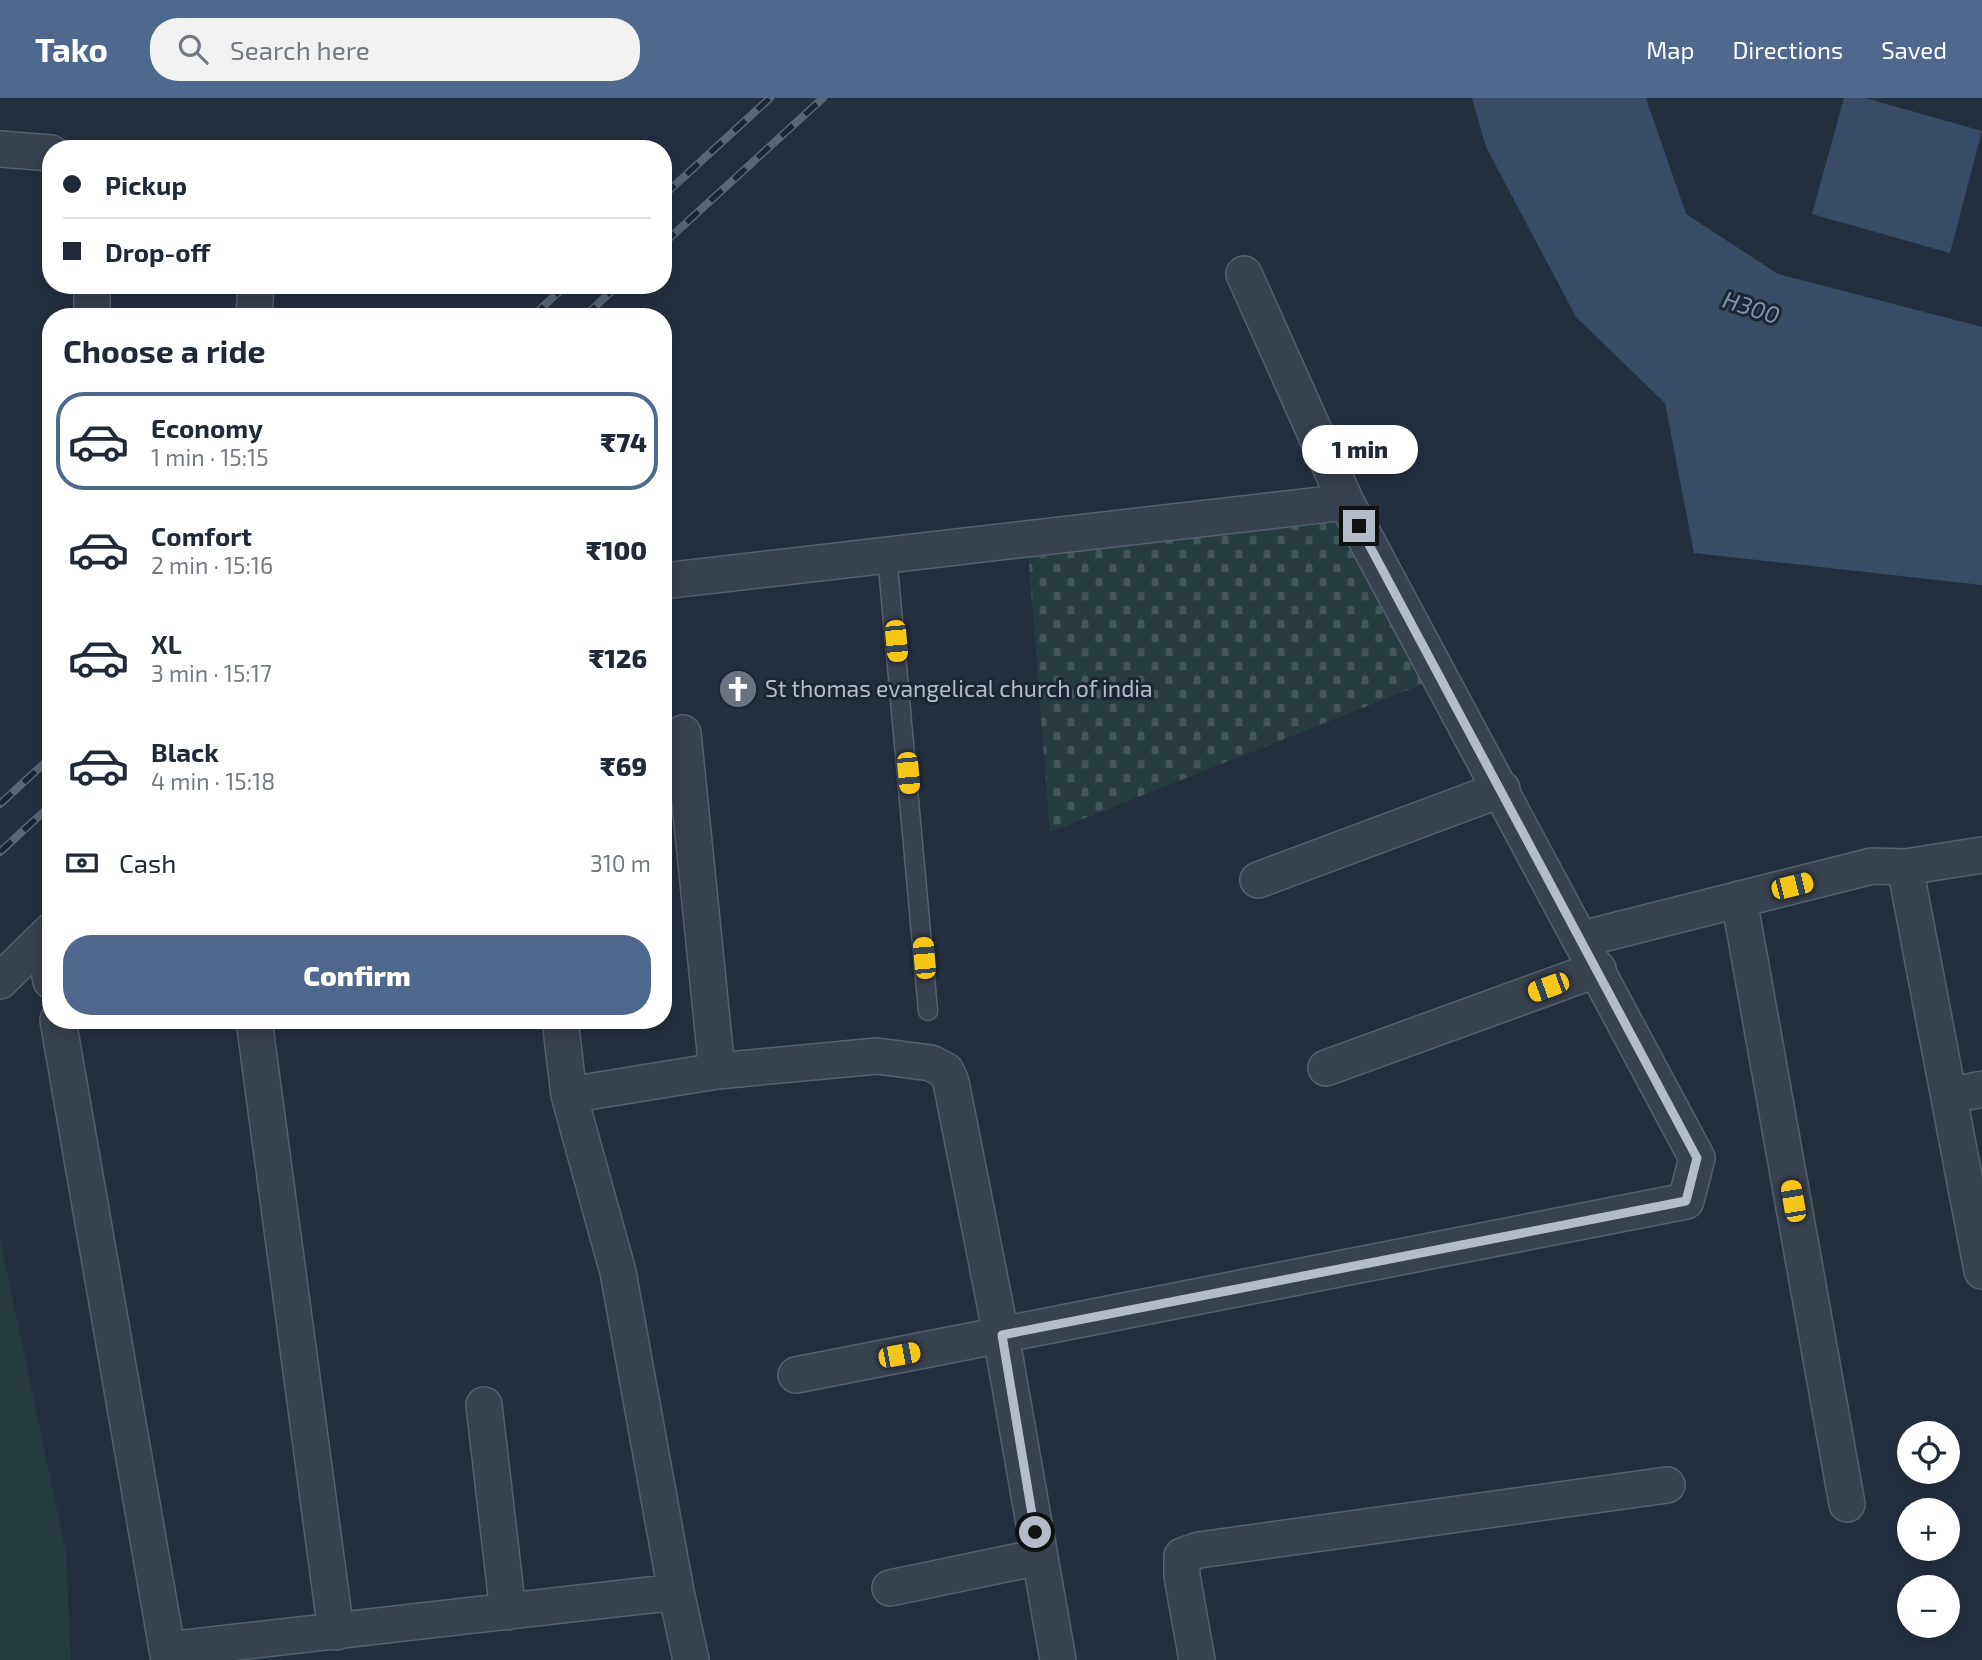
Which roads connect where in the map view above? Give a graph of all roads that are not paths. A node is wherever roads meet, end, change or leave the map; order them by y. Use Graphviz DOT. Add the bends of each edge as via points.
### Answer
graph roads {
  1 [pos="0,149"];
  2 [pos="42,152"];
  3 [pos="1244,274"];
  4 [pos="1346,502"];
  5 [pos="887,555"];
  6 [pos="672,580"];
  7 [pos="682,733"];
  8 [pos="1502,789"];
  9 [pos="1982,855"];
  10 [pos="1905,867"];
  11 [pos="1258,880"];
  12 [pos="1739,899"];
  13 [pos="1582,939"];
  14 [pos="42,940"];
  15 [pos="1598,970"];
  16 [pos="0,981"];
  17 [pos="928,1011"];
  18 [pos="60,1029"];
  19 [pos="255,1029"];
  20 [pos="561,1029"];
  21 [pos="1325,1068"];
  22 [pos="717,1072"];
  23 [pos="1966,1093"];
  24 [pos="569,1095"];
  25 [pos="1982,1268"];
  26 [pos="1002,1335"];
  27 [pos="796,1375"];
  28 [pos="484,1405"];
  29 [pos="1667,1485"];
  30 [pos="1847,1504"];
  31 [pos="1039,1557"];
  32 [pos="890,1588"];
  33 [pos="676,1592"];
  34 [pos="508,1612"];
  35 [pos="336,1632"];
  36 [pos="169,1655"];
  37 [pos="691,1660"];
  38 [pos="1058,1660"];
  39 [pos="1197,1660"];
  1 -- 2 [label="street"];
  3 -- 4 [label="street"];
  4 -- 5 [label="street"];
  4 -- 8 [label="street"];
  5 -- 6 [label="street"];
  5 -- 17 [label="lane"];
  7 -- 22 [label="street"];
  8 -- 11 [label="street"];
  8 -- 13 [label="street"];
  9 -- 10 [label="street"];
  10 -- 12 [label="street" via="1871,866"];
  10 -- 23 [label="street"];
  12 -- 13 [label="street"];
  12 -- 30 [label="street"];
  13 -- 15 [label="street"];
  14 -- 16 [label="street"];
  15 -- 21 [label="street"];
  15 -- 26 [label="street" via="1697,1158 1686,1201"];
  18 -- 36 [label="street"];
  19 -- 35 [label="street"];
  20 -- 24 [label="street"];
  22 -- 24 [label="street"];
  22 -- 26 [label="street" via="877,1056 931,1063 946,1071"];
  23 -- 25 [label="street"];
  24 -- 33 [label="street" via="618,1272"];
  26 -- 27 [label="street"];
  26 -- 31 [label="street"];
  28 -- 34 [label="street"];
  29 -- 39 [label="street" via="1182,1556"];
  31 -- 32 [label="street"];
  31 -- 38 [label="street"];
  33 -- 34 [label="street"];
  33 -- 37 [label="street"];
  34 -- 35 [label="street"];
  35 -- 36 [label="street"];
}
